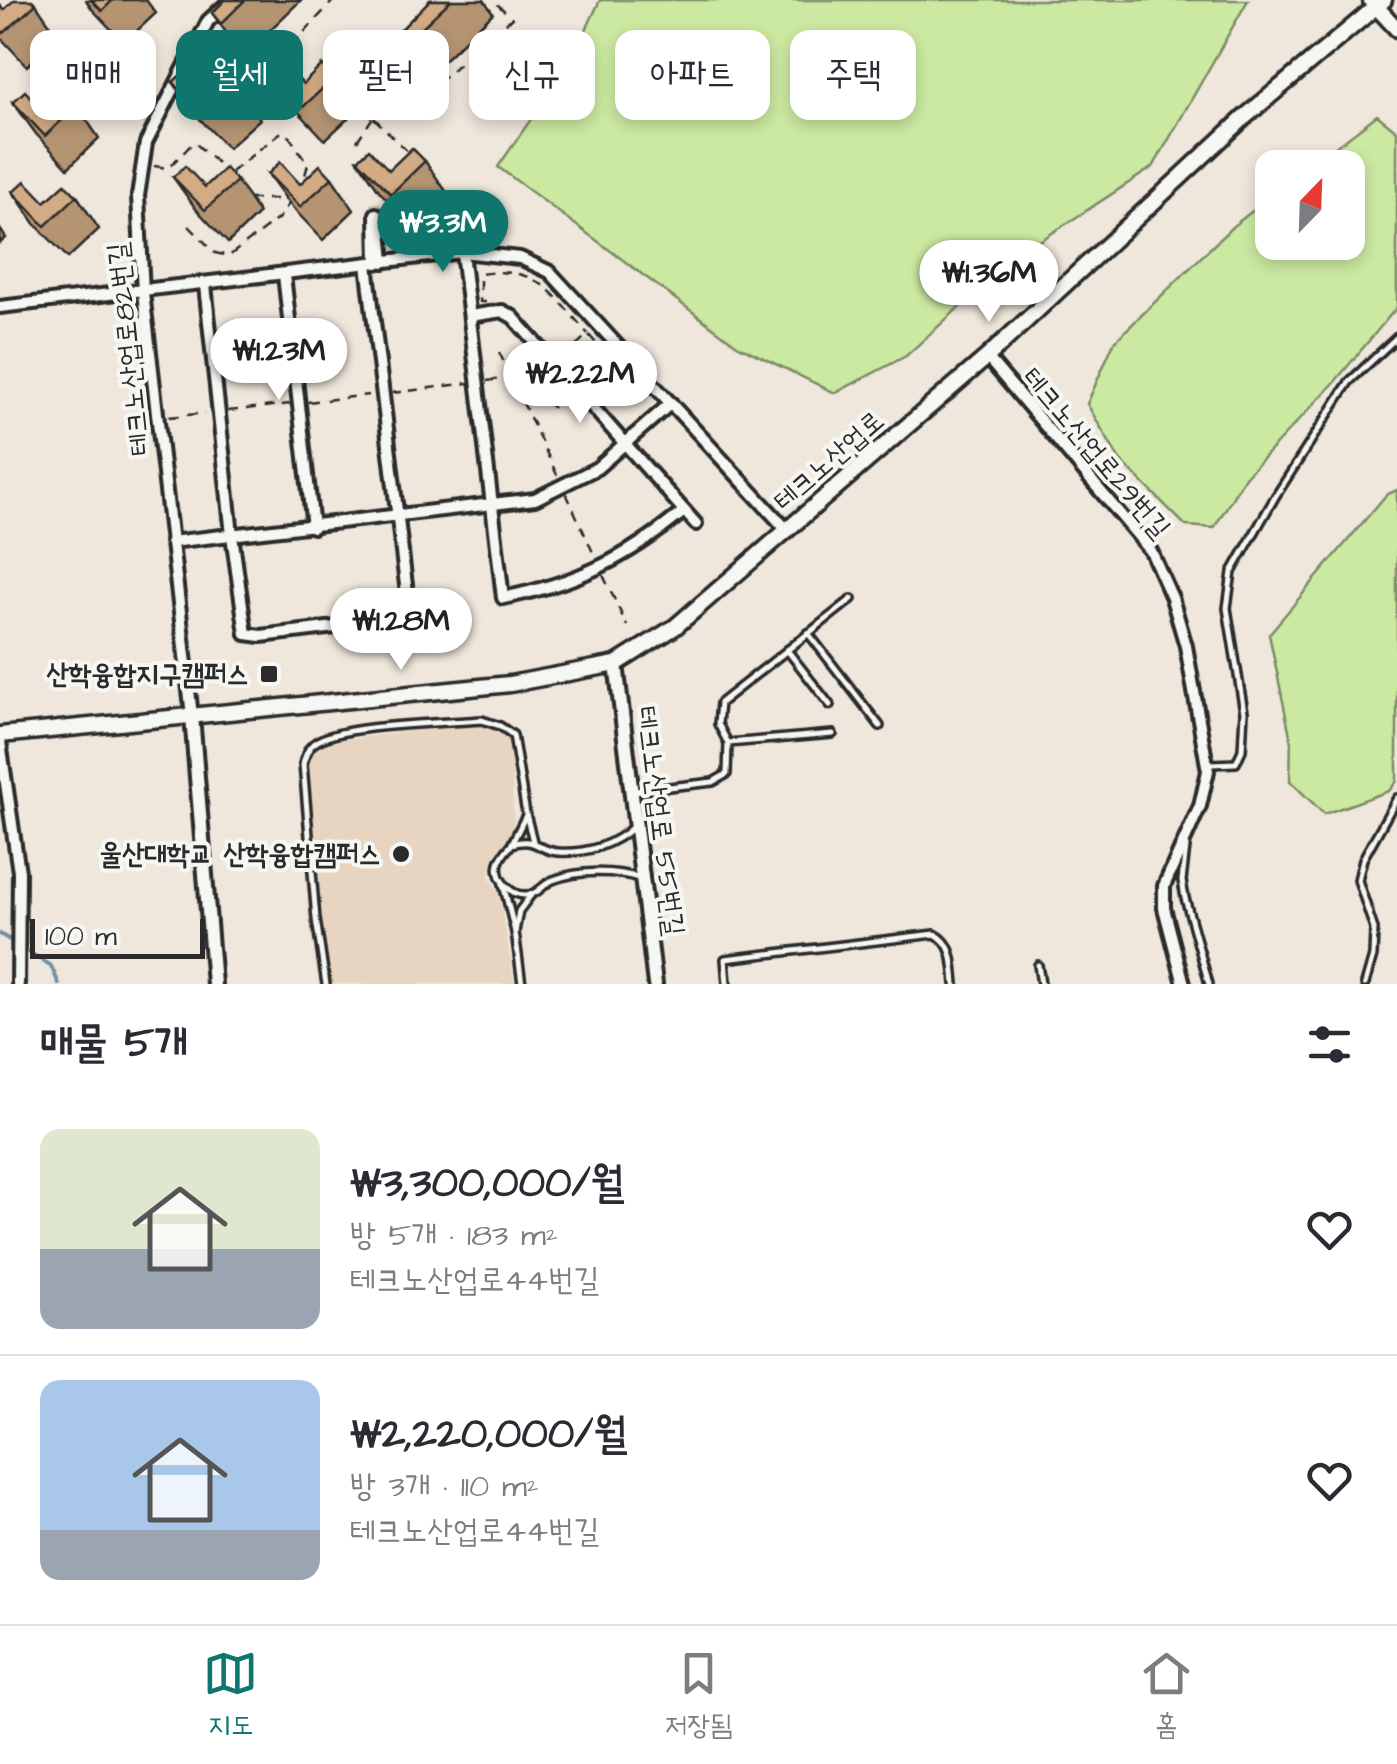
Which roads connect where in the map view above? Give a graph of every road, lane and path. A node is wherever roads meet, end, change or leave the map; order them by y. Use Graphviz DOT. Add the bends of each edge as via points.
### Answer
graph roads {
  1 [pos="231,0"];
  2 [pos="334,0"];
  3 [pos="493,0"];
  4 [pos="1377,2"];
  5 [pos="1397,29"];
  6 [pos="303,34"];
  7 [pos="449,72"];
  8 [pos="372,120"];
  9 [pos="375,120"];
  10 [pos="357,141"];
  11 [pos="411,155"];
  12 [pos="142,165"];
  13 [pos="298,190"];
  14 [pos="243,199"];
  15 [pos="189,226"];
  16 [pos="462,252"];
  17 [pos="376,263"];
  18 [pos="284,275"];
  19 [pos="205,284"];
  20 [pos="142,292"];
  21 [pos="490,302"];
  22 [pos="0,308"];
  23 [pos="470,316"];
  24 [pos="588,334"];
  25 [pos="1397,337"];
  26 [pos="499,352"];
  27 [pos="987,357"];
  28 [pos="560,360"];
  29 [pos="547,374"];
  30 [pos="508,378"];
  31 [pos="478,382"];
  32 [pos="534,387"];
  33 [pos="382,394"];
  34 [pos="643,397"];
  35 [pos="671,403"];
  36 [pos="299,404"];
  37 [pos="554,408"];
  38 [pos="219,412"];
  39 [pos="157,419"];
  40 [pos="624,446"];
  41 [pos="562,485"];
  42 [pos="494,506"];
  43 [pos="684,510"];
  44 [pos="396,516"];
  45 [pos="696,524"];
  46 [pos="314,527"];
  47 [pos="787,530"];
  48 [pos="232,535"];
  49 [pos="172,542"];
  50 [pos="600,568"];
  51 [pos="852,599"];
  52 [pos="627,626"];
  53 [pos="808,634"];
  54 [pos="787,650"];
  55 [pos="616,664"];
  56 [pos="830,705"];
  57 [pos="192,716"];
  58 [pos="880,726"];
  59 [pos="834,734"];
  60 [pos="0,739"];
  61 [pos="728,742"];
  62 [pos="1206,764"];
  63 [pos="631,792"];
  64 [pos="1397,798"];
  65 [pos="526,814"];
  66 [pos="636,824"];
  67 [pos="1188,834"];
  68 [pos="533,840"];
  69 [pos="512,844"];
  70 [pos="642,879"];
  71 [pos="502,881"];
  72 [pos="531,894"];
  73 [pos="515,932"];
  74 [pos="1038,965"];
  75 [pos="18,984"];
  76 [pos="214,984"];
  77 [pos="326,984"];
  78 [pos="522,984"];
  79 [pos="655,984"];
  80 [pos="727,984"];
  81 [pos="955,984"];
  82 [pos="1041,984"];
  83 [pos="1184,984"];
  84 [pos="1209,984"];
  85 [pos="1365,984"];
  1 -- 12 [label="street, 테크노산업로82번길" via="208,21 177,78"];
  2 -- 6 [label="path"];
  3 -- 7 [label="path" via="512,18"];
  4 -- 5 [label="main road"];
  4 -- 27 [label="main road, 테크노산업로"];
  8 -- 10 [label="path"];
  9 -- 11 [label="path"];
  12 -- 13 [label="path" via="168,168 194,142 229,174 286,133 308,164"];
  12 -- 20 [label="street, 테크노산업로82번길"];
  14 -- 15 [label="path" via="292,198 278,218 229,256 215,253"];
  16 -- 17 [label="street"];
  16 -- 23 [label="street"];
  16 -- 35 [label="street" via="520,258 550,272"];
  17 -- 18 [label="street"];
  17 -- 33 [label="street"];
  18 -- 19 [label="street"];
  18 -- 36 [label="street"];
  19 -- 20 [label="street"];
  19 -- 38 [label="street"];
  20 -- 22 [label="street"];
  20 -- 39 [label="street, 테크노산업로82번길"];
  21 -- 24 [label="path" via="480,302 480,274 525,273 546,286"];
  23 -- 31 [label="street"];
  23 -- 40 [label="street" via="502,311 513,317"];
  24 -- 28 [label="path"];
  24 -- 34 [label="path"];
  25 -- 62 [label="lane" via="1348,382 1232,572 1227,608 1244,712 1242,750 1236,763"];
  26 -- 30 [label="path"];
  27 -- 47 [label="main road, 테크노산업로"];
  27 -- 62 [label="street, 테크노산업로29번길" via="1151,551 1186,646"];
  29 -- 32 [label="path"];
  30 -- 31 [label="path"];
  30 -- 32 [label="path" via="522,376"];
  30 -- 41 [label="path"];
  31 -- 33 [label="path"];
  31 -- 42 [label="street"];
  32 -- 37 [label="path"];
  33 -- 36 [label="path"];
  33 -- 44 [label="street"];
  35 -- 40 [label="street"];
  35 -- 47 [label="street"];
  36 -- 38 [label="path"];
  36 -- 46 [label="street"];
  38 -- 39 [label="path"];
  38 -- 48 [label="street"];
  39 -- 49 [label="street, 테크노산업로82번길"];
  40 -- 41 [label="street"];
  40 -- 43 [label="street"];
  41 -- 42 [label="street" via="535,499"];
  41 -- 50 [label="path"];
  42 -- 44 [label="street"];
  42 -- 50 [label="street" via="502,598 554,588"];
  43 -- 45 [label="street"];
  43 -- 50 [label="street"];
  44 -- 46 [label="street"];
  44 -- 48 [label="street" via="410,618 261,636 246,634"];
  46 -- 48 [label="street"];
  47 -- 55 [label="main road, 테크노산업로" via="675,627"];
  48 -- 49 [label="street"];
  49 -- 57 [label="street, 테크노산업로82번길"];
  50 -- 52 [label="path"];
  51 -- 53 [label="lane"];
  53 -- 54 [label="lane"];
  53 -- 58 [label="lane"];
  54 -- 56 [label="lane"];
  54 -- 61 [label="lane" via="720,703 718,724"];
  55 -- 57 [label="main road, 테크노산업로" via="510,684"];
  55 -- 63 [label="street, 테크노산업로 55번길"];
  57 -- 60 [label="main road, 테크노산업로"];
  57 -- 76 [label="street"];
  59 -- 61 [label="lane"];
  60 -- 75 [label="street" via="19,872"];
  61 -- 63 [label="lane" via="727,774 713,782"];
  62 -- 67 [label="street, 테크노산업로29번길"];
  63 -- 66 [label="street, 테크노산업로 55번길"];
  64 -- 85 [label="lane" via="1358,880 1374,930"];
  65 -- 68 [label="lane"];
  65 -- 69 [label="lane"];
  65 -- 77 [label="lane" via="514,735 482,720 344,732 308,748 303,764"];
  66 -- 68 [label="lane" via="600,848 555,852"];
  66 -- 70 [label="street, 테크노산업로 55번길"];
  67 -- 83 [label="street, 테크노산업로29번길" via="1164,886"];
  67 -- 84 [label="lane" via="1182,881"];
  68 -- 69 [label="lane"];
  69 -- 71 [label="lane" via="499,862"];
  70 -- 72 [label="lane" via="620,872 574,874"];
  70 -- 79 [label="street, 테크노산업로 55번길"];
  71 -- 72 [label="lane" via="518,894"];
  71 -- 73 [label="lane"];
  72 -- 73 [label="lane"];
  73 -- 78 [label="lane"];
  74 -- 82 [label="lane"];
  80 -- 81 [label="lane" via="726,959 936,934 951,950"];
}
